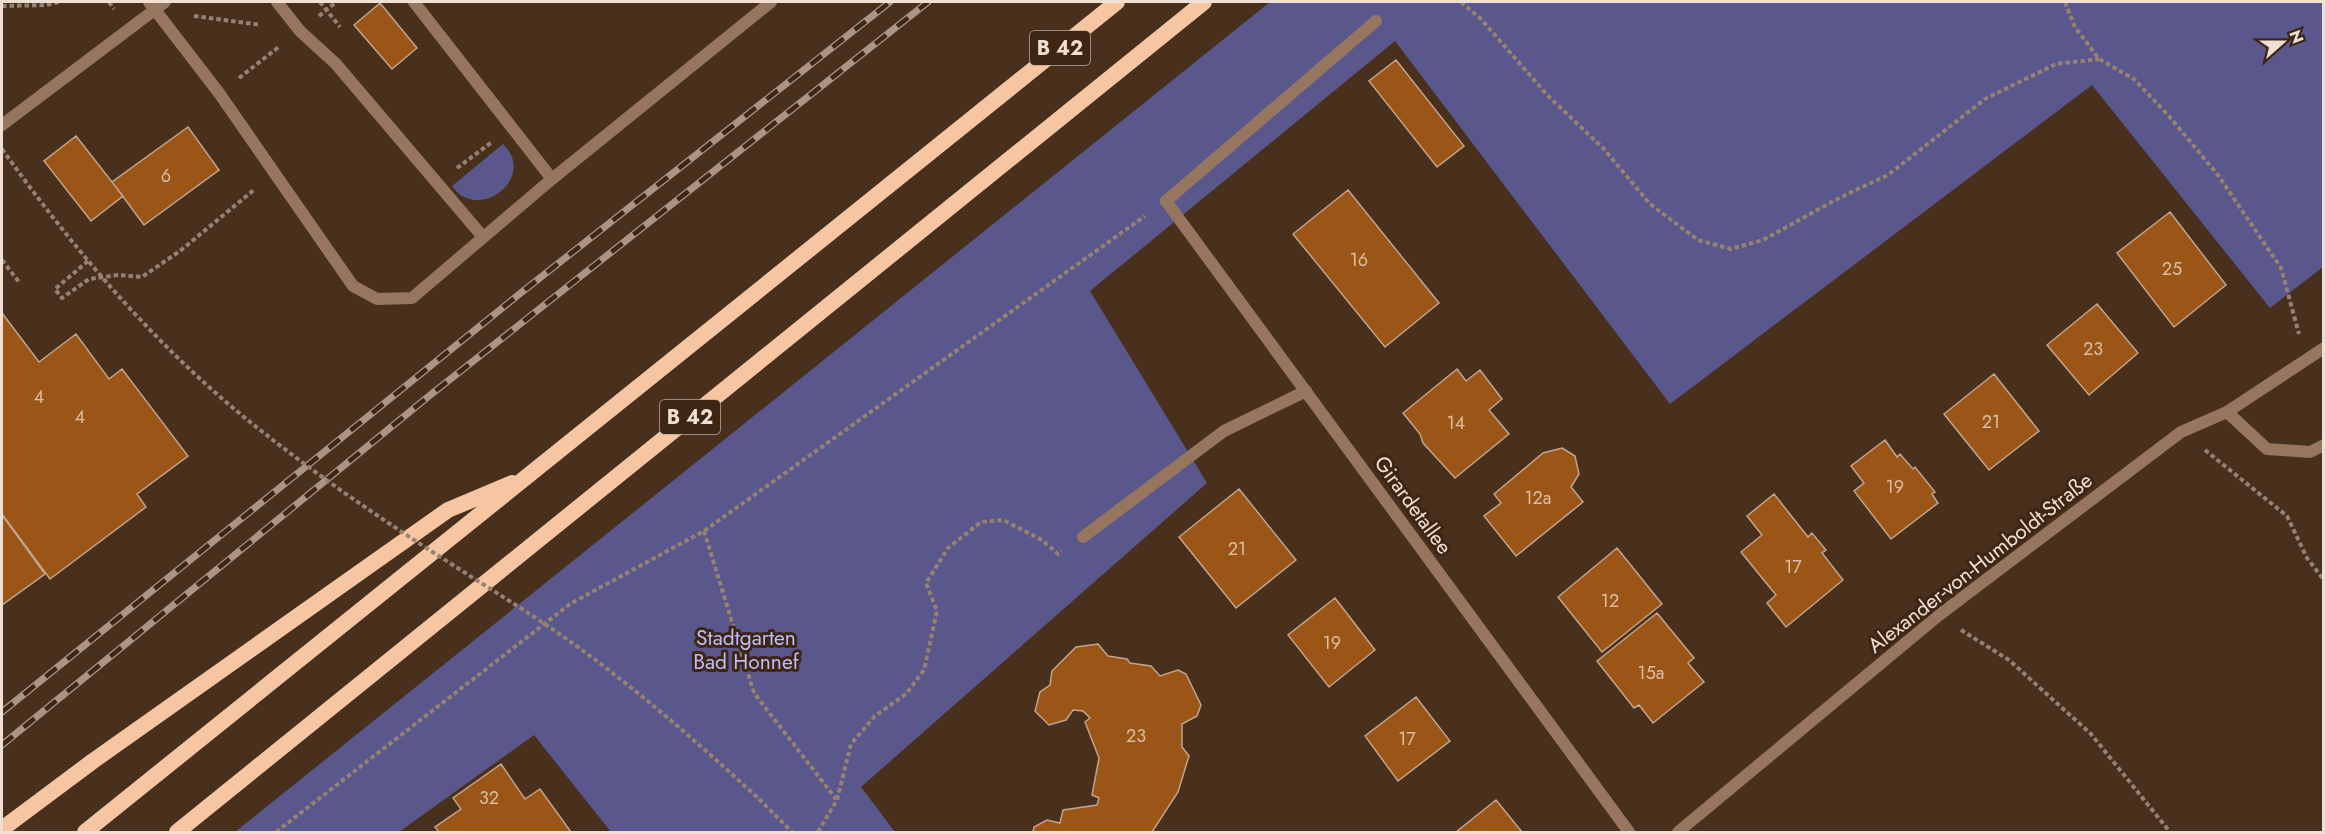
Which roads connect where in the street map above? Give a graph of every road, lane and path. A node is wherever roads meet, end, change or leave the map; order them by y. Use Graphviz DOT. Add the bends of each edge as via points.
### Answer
graph roads {
  1 [pos="59,2"];
  2 [pos="165,2"];
  3 [pos="277,2"];
  4 [pos="320,2"];
  5 [pos="336,2"];
  6 [pos="414,2"];
  7 [pos="771,2"];
  8 [pos="1117,2"];
  9 [pos="1204,2"];
  10 [pos="1461,2"];
  11 [pos="2065,2"];
  12 [pos="2,6"];
  13 [pos="152,6"];
  14 [pos="327,10"];
  15 [pos="1376,21"];
  16 [pos="340,27"];
  17 [pos="300,31"];
  18 [pos="2099,59"];
  19 [pos="219,93"];
  20 [pos="2,125"];
  21 [pos="512,128"];
  22 [pos="2,149"];
  23 [pos="274,173"];
  24 [pos="552,179"];
  25 [pos="438,183"];
  26 [pos="1166,201"];
  27 [pos="483,237"];
  28 [pos="2,260"];
  29 [pos="88,261"];
  30 [pos="19,282"];
  31 [pos="2324,348"];
  32 [pos="2306,359"];
  33 [pos="1306,392"];
  34 [pos="2227,412"];
  35 [pos="2181,432"];
  36 [pos="2324,445"];
  37 [pos="529,476"];
  38 [pos="704,531"];
  39 [pos="1083,537"];
  40 [pos="2324,580"];
  41 [pos="1938,616"];
  42 [pos="837,800"];
  43 [pos="2,829"];
  44 [pos="85,832"];
  45 [pos="177,832"];
  46 [pos="276,832"];
  47 [pos="792,832"];
  48 [pos="818,832"];
  49 [pos="1629,832"];
  50 [pos="1678,832"];
  51 [pos="2170,832"];
  1 -- 12 [label="path"];
  2 -- 13 [label="street"];
  3 -- 17 [label="street"];
  4 -- 14 [label="path"];
  5 -- 14 [label="path"];
  6 -- 21 [label="street"];
  7 -- 24 [label="street"];
  8 -- 37 [label="highway, B 42"];
  9 -- 45 [label="highway, B 42"];
  10 -- 18 [label="path" via="1481,19 1548,96 1603,148 1650,204 1698,240 1731,249 1763,240 1888,175 1986,99 2056,64"];
  11 -- 18 [label="path" via="2075,27"];
  13 -- 17 [label="path"];
  13 -- 19 [label="street"];
  13 -- 20 [label="street"];
  14 -- 16 [label="path"];
  15 -- 26 [label="street"];
  17 -- 19 [label="path"];
  17 -- 25 [label="street" via="336,64"];
  18 -- 32 [label="path" via="2134,79 2218,175 2281,268"];
  19 -- 23 [label="street"];
  21 -- 24 [label="street"];
  21 -- 25 [label="path"];
  22 -- 29 [label="path, bridge"];
  23 -- 27 [label="street" via="353,286 377,299 412,298"];
  23 -- 29 [label="path" via="180,251 142,277 88,279 62,298 55,289"];
  24 -- 27 [label="street"];
  25 -- 27 [label="street"];
  26 -- 33 [label="street, Girardetallee"];
  26 -- 38 [label="path"];
  28 -- 30 [label="path"];
  29 -- 47 [label="path, bridge" via="188,367 262,432 634,688"];
  31 -- 32 [label="street, Alexander-von-Humboldt-Straße"];
  32 -- 34 [label="street, Alexander-von-Humboldt-Straße"];
  33 -- 39 [label="street" via="1224,431"];
  33 -- 49 [label="street, Girardetallee"];
  34 -- 35 [label="street, Alexander-von-Humboldt-Straße"];
  34 -- 36 [label="street" via="2267,449 2310,452"];
  35 -- 40 [label="path" via="2287,516 2307,558"];
  35 -- 41 [label="street, Alexander-von-Humboldt-Straße"];
  37 -- 43 [label="highway" via="448,510"];
  37 -- 44 [label="highway, B 42"];
  38 -- 42 [label="path" via="754,693"];
  38 -- 46 [label="path" via="570,604"];
  39 -- 42 [label="path" via="1058,554 1042,540 1003,520 981,522 948,548 926,583 938,610 924,670 906,694 874,716 851,744"];
  41 -- 50 [label="street, Alexander-von-Humboldt-Straße"];
  41 -- 51 [label="path" via="2008,660 2091,734"];
  42 -- 48 [label="path"];
}
